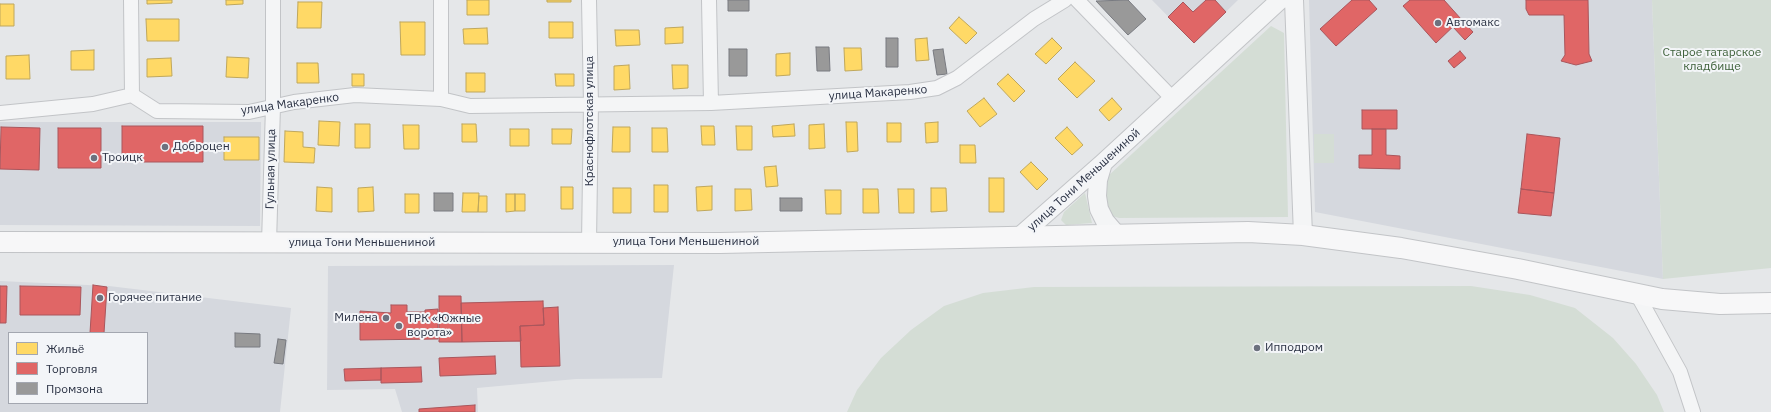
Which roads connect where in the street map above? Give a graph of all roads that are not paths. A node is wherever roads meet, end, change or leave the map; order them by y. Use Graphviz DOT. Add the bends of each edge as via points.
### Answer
graph roads {
  1 [pos="131,0"];
  2 [pos="273,0"];
  3 [pos="441,0"];
  4 [pos="589,0"];
  5 [pos="710,0"];
  6 [pos="1065,0"];
  7 [pos="1077,0"];
  8 [pos="1280,0"];
  9 [pos="1294,0"];
  10 [pos="132,95"];
  11 [pos="1173,98"];
  12 [pos="441,99"];
  13 [pos="711,103"];
  14 [pos="591,104"];
  15 [pos="273,106"];
  16 [pos="0,113"];
  17 [pos="1103,163"];
  18 [pos="1117,235"];
  19 [pos="1302,235"];
  20 [pos="1019,237"];
  21 [pos="0,242"];
  22 [pos="269,243"];
  23 [pos="589,243"];
  24 [pos="1637,294"];
  25 [pos="1771,303"];
  26 [pos="1693,412"];
  1 -- 10 [label="street"];
  2 -- 15 [label="street, Гульная улица"];
  3 -- 12 [label="street"];
  4 -- 14 [label="street, Краснофлотская улица"];
  5 -- 13 [label="street"];
  6 -- 13 [label="street, улица Макаренко" via="1034,19 957,78 936,88 910,92"];
  7 -- 11 [label="street"];
  8 -- 11 [label="street, улица Тони Меньшениной"];
  9 -- 19 [label="street"];
  10 -- 15 [label="street, улица Макаренко" via="157,110 249,112"];
  10 -- 16 [label="street" via="93,104"];
  11 -- 17 [label="street, улица Тони Меньшениной"];
  12 -- 14 [label="street, улица Макаренко" via="470,106"];
  12 -- 15 [label="street, улица Макаренко" via="355,95"];
  13 -- 14 [label="street, улица Макаренко"];
  14 -- 23 [label="street, Краснофлотская улица"];
  15 -- 22 [label="street, Гульная улица"];
  17 -- 18 [label="street" via="1098,180 1099,209"];
  17 -- 20 [label="street, улица Тони Меньшениной"];
  18 -- 19 [label="main road" via="1248,232"];
  18 -- 20 [label="main road"];
  19 -- 24 [label="main road" via="1401,248"];
  20 -- 23 [label="main road, улица Тони Меньшениной"];
  21 -- 22 [label="main road, улица Тони Меньшениной"];
  22 -- 23 [label="main road, улица Тони Меньшениной"];
  24 -- 25 [label="main road" via="1720,304"];
  24 -- 26 [label="street" via="1680,372"];
}
